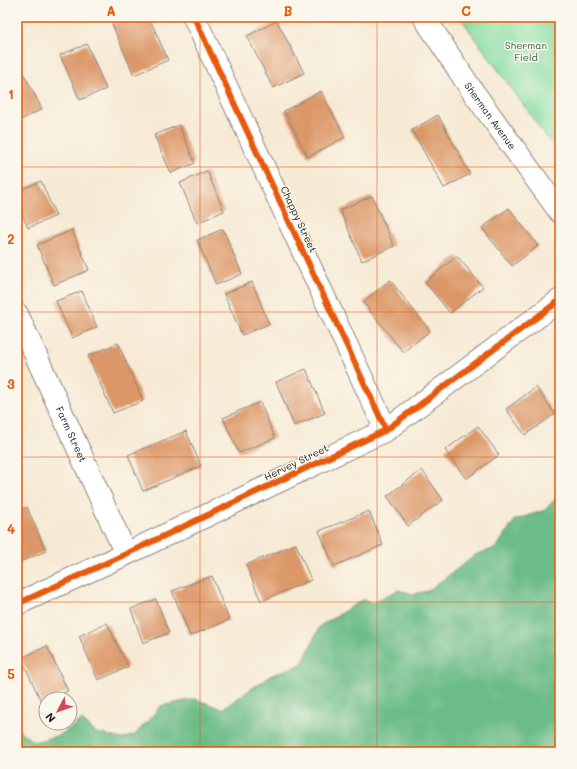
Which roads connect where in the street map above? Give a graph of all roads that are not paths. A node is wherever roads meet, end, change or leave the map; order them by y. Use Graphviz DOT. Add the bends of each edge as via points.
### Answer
graph roads {
  1 [pos="194,17"];
  2 [pos="424,17"];
  3 [pos="560,212"];
  4 [pos="560,300"];
  5 [pos="17,314"];
  6 [pos="386,430"];
  7 [pos="126,554"];
  8 [pos="17,604"];
  1 -- 6 [label="street, Chappy Street"];
  2 -- 3 [label="street, Sherman Avenue" via="471,89"];
  4 -- 6 [label="street, Hervey Street"];
  5 -- 7 [label="street, Farm Street"];
  6 -- 7 [label="street, Hervey Street"];
  7 -- 8 [label="street, Hervey Street"];
}
